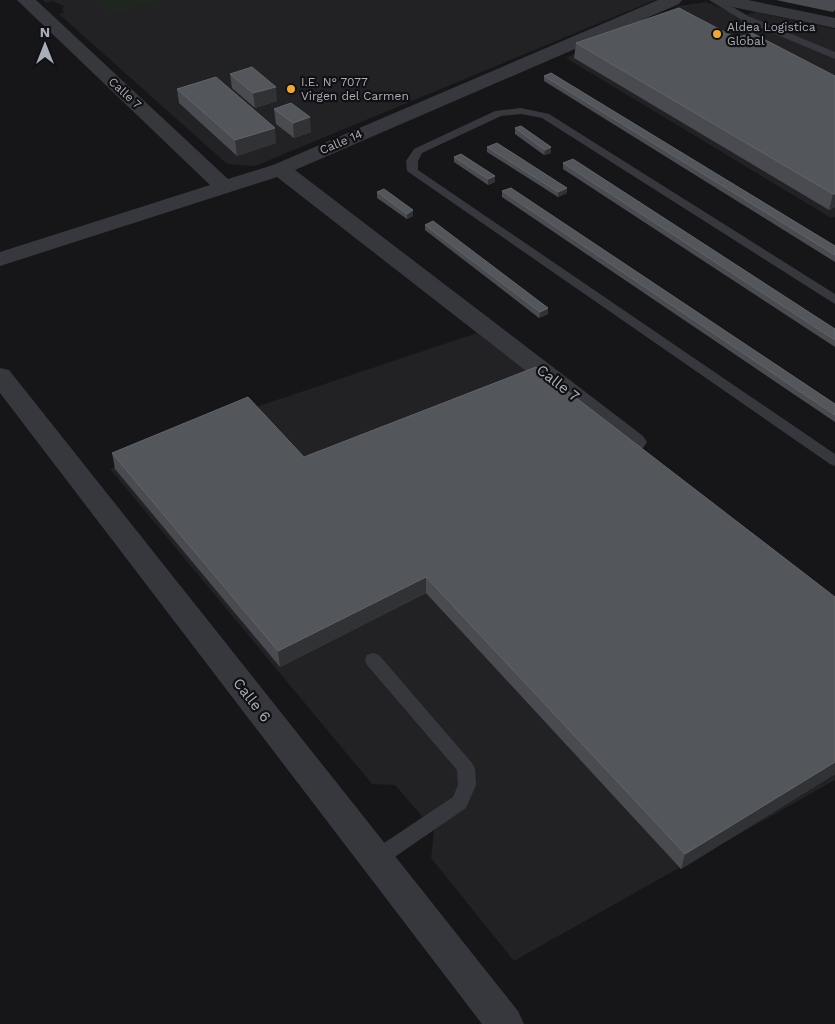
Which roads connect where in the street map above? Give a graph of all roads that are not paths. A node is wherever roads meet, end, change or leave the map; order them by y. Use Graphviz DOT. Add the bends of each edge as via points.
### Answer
graph roads {
  1 [pos="26,0"];
  2 [pos="673,0"];
  3 [pos="714,0"];
  4 [pos="723,0"];
  5 [pos="835,23"];
  6 [pos="835,56"];
  7 [pos="280,168"];
  8 [pos="225,187"];
  9 [pos="0,258"];
  10 [pos="835,300"];
  11 [pos="6,384"];
  12 [pos="655,459"];
  13 [pos="835,461"];
  14 [pos="372,660"];
  15 [pos="376,858"];
  16 [pos="504,1024"];
  1 -- 8 [label="street, Calle 7"];
  2 -- 7 [label="street, Calle 14"];
  3 -- 6 [label="lane" via="745,18"];
  4 -- 5 [label="street"];
  7 -- 8 [label="street, Calle 14"];
  7 -- 12 [label="street, Calle 7"];
  8 -- 9 [label="street, Calle 14"];
  10 -- 13 [label="lane" via="545,116 521,111 499,113 418,151 412,161 413,171"];
  11 -- 15 [label="street"];
  11 -- 16 [label="street, Calle 6"];
  14 -- 15 [label="lane" via="466,768 468,785 460,802"];
  15 -- 16 [label="street"];
}
